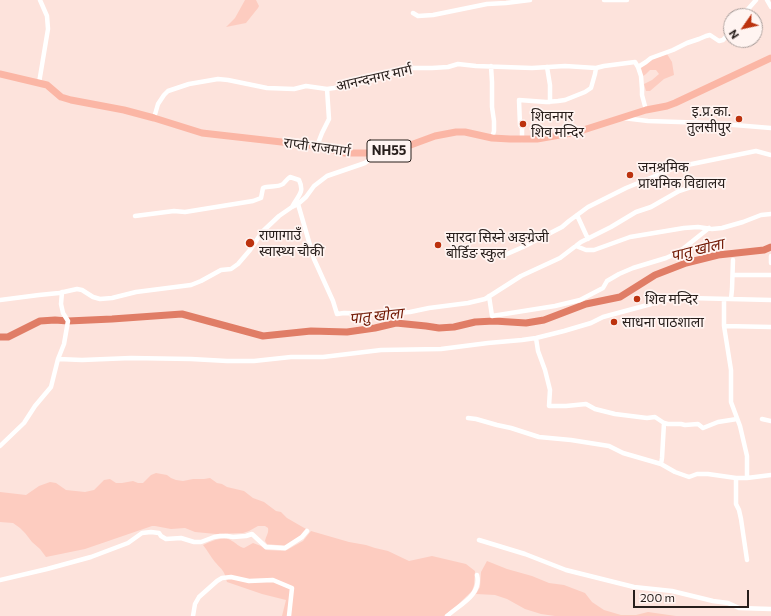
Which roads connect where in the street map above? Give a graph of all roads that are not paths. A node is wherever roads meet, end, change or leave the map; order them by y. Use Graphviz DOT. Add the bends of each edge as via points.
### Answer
graph roads {
  1 [pos="40,0"];
  2 [pos="530,0"];
  3 [pos="604,0"];
  4 [pos="627,0"];
  5 [pos="756,0"];
  6 [pos="767,0"];
  7 [pos="771,7"];
  8 [pos="749,8"];
  9 [pos="413,13"];
  10 [pos="723,40"];
  11 [pos="771,58"];
  12 [pos="491,66"];
  13 [pos="547,67"];
  14 [pos="638,67"];
  15 [pos="596,68"];
  16 [pos="0,74"];
  17 [pos="39,83"];
  18 [pos="327,88"];
  19 [pos="550,102"];
  20 [pos="646,110"];
  21 [pos="154,118"];
  22 [pos="620,118"];
  23 [pos="771,128"];
  24 [pos="492,138"];
  25 [pos="522,140"];
  26 [pos="317,146"];
  27 [pos="377,152"];
  28 [pos="771,155"];
  29 [pos="703,183"];
  30 [pos="298,204"];
  31 [pos="292,206"];
  32 [pos="771,214"];
  33 [pos="577,215"];
  34 [pos="135,216"];
  35 [pos="709,228"];
  36 [pos="588,239"];
  37 [pos="576,246"];
  38 [pos="507,254"];
  39 [pos="770,256"];
  40 [pos="733,260"];
  41 [pos="771,263"];
  42 [pos="732,275"];
  43 [pos="771,275"];
  44 [pos="62,292"];
  45 [pos="489,296"];
  46 [pos="724,299"];
  47 [pos="731,299"];
  48 [pos="0,300"];
  49 [pos="771,300"];
  50 [pos="724,326"];
  51 [pos="771,326"];
  52 [pos="536,338"];
  53 [pos="58,360"];
  54 [pos="468,418"];
  55 [pos="737,419"];
  56 [pos="762,419"];
  57 [pos="771,421"];
  58 [pos="664,423"];
  59 [pos="0,446"];
  60 [pos="661,464"];
  61 [pos="771,476"];
  62 [pos="736,478"];
  63 [pos="747,478"];
  64 [pos="307,532"];
  65 [pos="479,540"];
  66 [pos="747,560"];
  67 [pos="477,575"];
  68 [pos="0,580"];
  69 [pos="771,609"];
  70 [pos="193,616"];
  71 [pos="289,616"];
  72 [pos="447,616"];
  1 -- 17 [label="street" via="47,16 48,29"];
  2 -- 9 [label="street" via="487,4 433,15 418,16"];
  3 -- 4 [label="street"];
  5 -- 8 [label="street"];
  6 -- 7 [label="street"];
  10 -- 14 [label="street" via="706,36 651,58"];
  11 -- 20 [label="main road, राप्ती राजमार्ग / NH55" via="675,103"];
  12 -- 13 [label="street, आनन्दनगर मार्ग"];
  12 -- 18 [label="street, आनन्दनगर मार्ग" via="458,64 448,67 410,68 365,82"];
  12 -- 24 [label="street" via="494,121"];
  13 -- 15 [label="street, आनन्दनगर मार्ग"];
  13 -- 19 [label="street"];
  14 -- 15 [label="street, आनन्दनगर मार्ग" via="635,62"];
  14 -- 20 [label="street"];
  15 -- 19 [label="street" via="591,88 565,100"];
  16 -- 17 [label="main road, राप्ती राजमार्ग / NH55"];
  17 -- 21 [label="main road, राप्ती राजमार्ग / NH55" via="70,100"];
  18 -- 21 [label="street, आनन्दनगर मार्ग" via="267,88 218,79 189,84 168,91 158,104"];
  18 -- 26 [label="street" via="329,119"];
  19 -- 25 [label="street" via="519,100"];
  20 -- 22 [label="main road, राप्ती राजमार्ग / NH55"];
  21 -- 26 [label="main road, राप्ती राजमार्ग / NH55" via="202,133"];
  22 -- 23 [label="street" via="648,122 670,121"];
  22 -- 25 [label="main road, राप्ती राजमार्ग / NH55" via="577,132"];
  24 -- 25 [label="main road, राप्ती राजमार्ग / NH55"];
  24 -- 27 [label="main road, राप्ती राजमार्ग / NH55" via="456,132 435,136 397,150"];
  26 -- 27 [label="main road, राप्ती राजमार्ग / NH55" via="345,152"];
  27 -- 30 [label="street" via="365,163 327,176"];
  28 -- 33 [label="street" via="756,151 677,167 626,188"];
  29 -- 36 [label="street" via="678,191"];
  30 -- 31 [label="street"];
  30 -- 45 [label="street" via="314,258 337,314 410,312 468,303"];
  31 -- 34 [label="street" via="302,191 299,180 290,177 284,183 263,188 261,198 253,201 186,212"];
  31 -- 44 [label="street" via="262,232 238,264 230,270 221,270 191,285 100,299 77,289"];
  32 -- 35 [label="street" via="722,228"];
  33 -- 36 [label="street"];
  33 -- 38 [label="street" via="562,227"];
  35 -- 37 [label="street" via="684,228 630,237 594,250"];
  35 -- 45 [label="street" via="675,254 619,274 603,288 580,300 492,316"];
  36 -- 37 [label="street"];
  37 -- 45 [label="street" via="560,258 521,276"];
  39 -- 41 [label="street"];
  40 -- 42 [label="street"];
  42 -- 43 [label="street"];
  42 -- 47 [label="street"];
  44 -- 48 [label="street"];
  44 -- 53 [label="street" via="61,304 68,321"];
  46 -- 47 [label="street"];
  46 -- 50 [label="street"];
  46 -- 52 [label="street" via="666,300"];
  47 -- 49 [label="street"];
  50 -- 51 [label="street"];
  50 -- 55 [label="street" via="731,370 731,402"];
  52 -- 53 [label="street" via="441,349 382,350 254,361 131,358"];
  52 -- 58 [label="street" via="550,390 549,406 586,404 615,414 655,417"];
  53 -- 59 [label="street" via="51,387 24,423"];
  54 -- 60 [label="street" via="539,437 609,446 623,453"];
  55 -- 58 [label="street" via="703,428 698,424"];
  55 -- 63 [label="street" via="747,456"];
  56 -- 57 [label="street"];
  58 -- 60 [label="street"];
  60 -- 62 [label="street" via="689,477 708,474"];
  61 -- 63 [label="street"];
  62 -- 63 [label="street"];
  62 -- 66 [label="street" via="736,504 741,519"];
  64 -- 68 [label="street" via="284,548 266,547 252,534 220,536 194,542 181,538 166,539 159,533 142,533 135,539 91,557"];
  65 -- 69 [label="street" via="526,554 566,570 634,587 672,591 728,603 739,608"];
  67 -- 72 [label="street" via="478,586 474,593"];
  70 -- 71 [label="street" via="199,597 217,581 230,577 248,581 273,580 292,588"];
}
